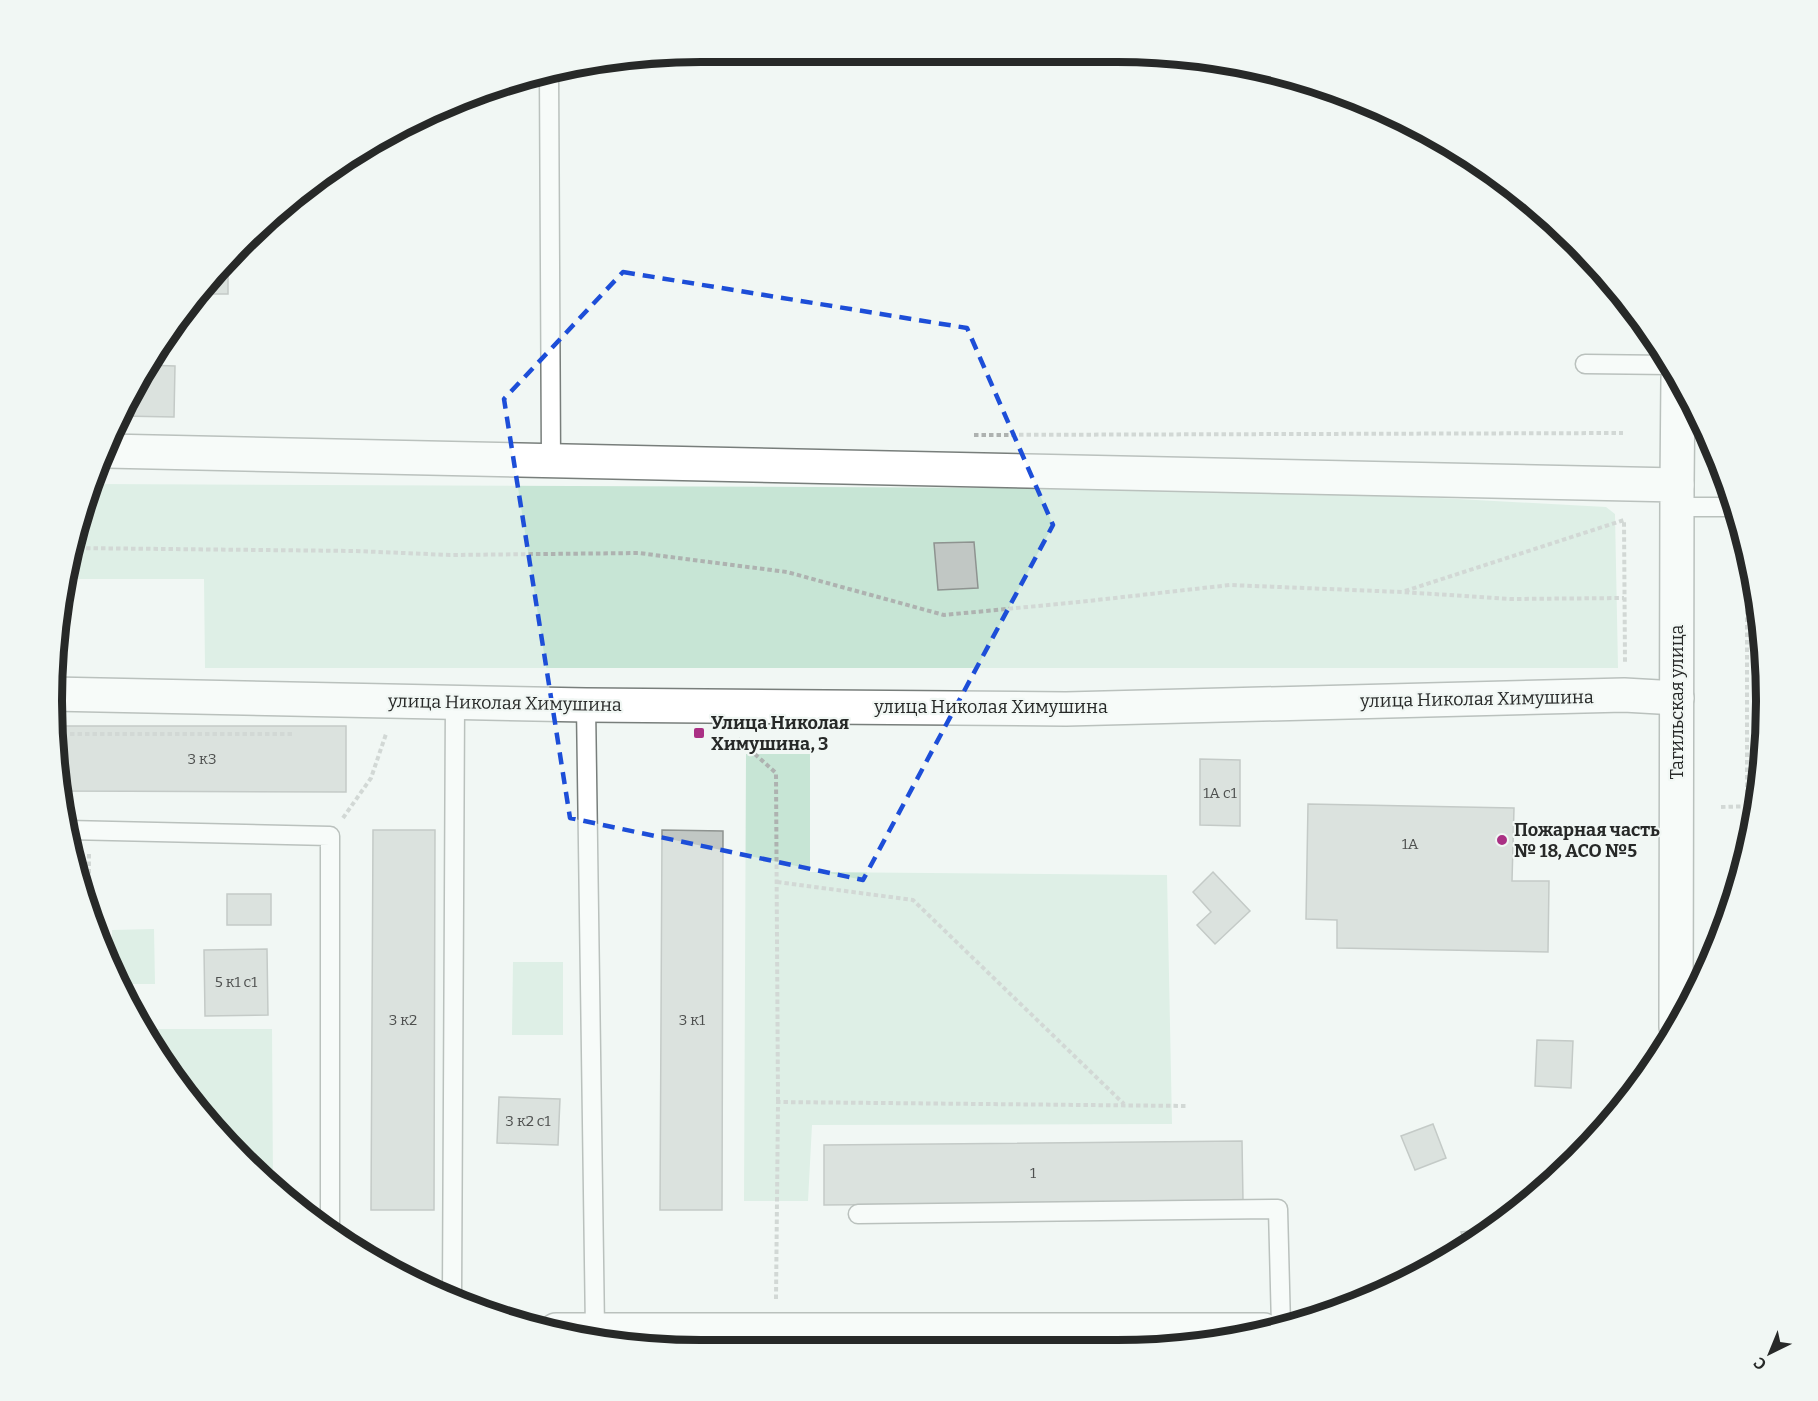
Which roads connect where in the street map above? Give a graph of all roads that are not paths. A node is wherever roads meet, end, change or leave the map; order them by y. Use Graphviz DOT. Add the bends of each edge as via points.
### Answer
graph roads {
  1 [pos="549,80"];
  2 [pos="1585,364"];
  3 [pos="1661,365"];
  4 [pos="1678,394"];
  5 [pos="112,452"];
  6 [pos="551,461"];
  7 [pos="1677,496"];
  8 [pos="1726,505"];
  9 [pos="62,694"];
  10 [pos="1677,698"];
  11 [pos="455,702"];
  12 [pos="586,705"];
  13 [pos="75,830"];
  14 [pos="1676,1011"];
  15 [pos="858,1214"];
  16 [pos="330,1221"];
  17 [pos="452,1289"];
  18 [pos="1281,1318"];
  19 [pos="595,1330"];
  20 [pos="1202,1334"];
  1 -- 6 [label="lane"];
  2 -- 3 [label="lane"];
  4 -- 7 [label="main road, Тагильская улица"];
  5 -- 6 [label="main road"];
  6 -- 7 [label="main road"];
  7 -- 8 [label="lane"];
  7 -- 10 [label="main road, Тагильская улица"];
  9 -- 11 [label="main road, улица Николая Химушина"];
  10 -- 12 [label="main road, улица Николая Химушина" via="1624,695 1066,709"];
  10 -- 14 [label="main road, Тагильская улица"];
  11 -- 12 [label="main road, улица Николая Химушина"];
  11 -- 17 [label="lane"];
  12 -- 19 [label="lane"];
  13 -- 16 [label="lane" via="330,836"];
  15 -- 18 [label="lane" via="1278,1209"];
  19 -- 20 [label="main road"];
}
